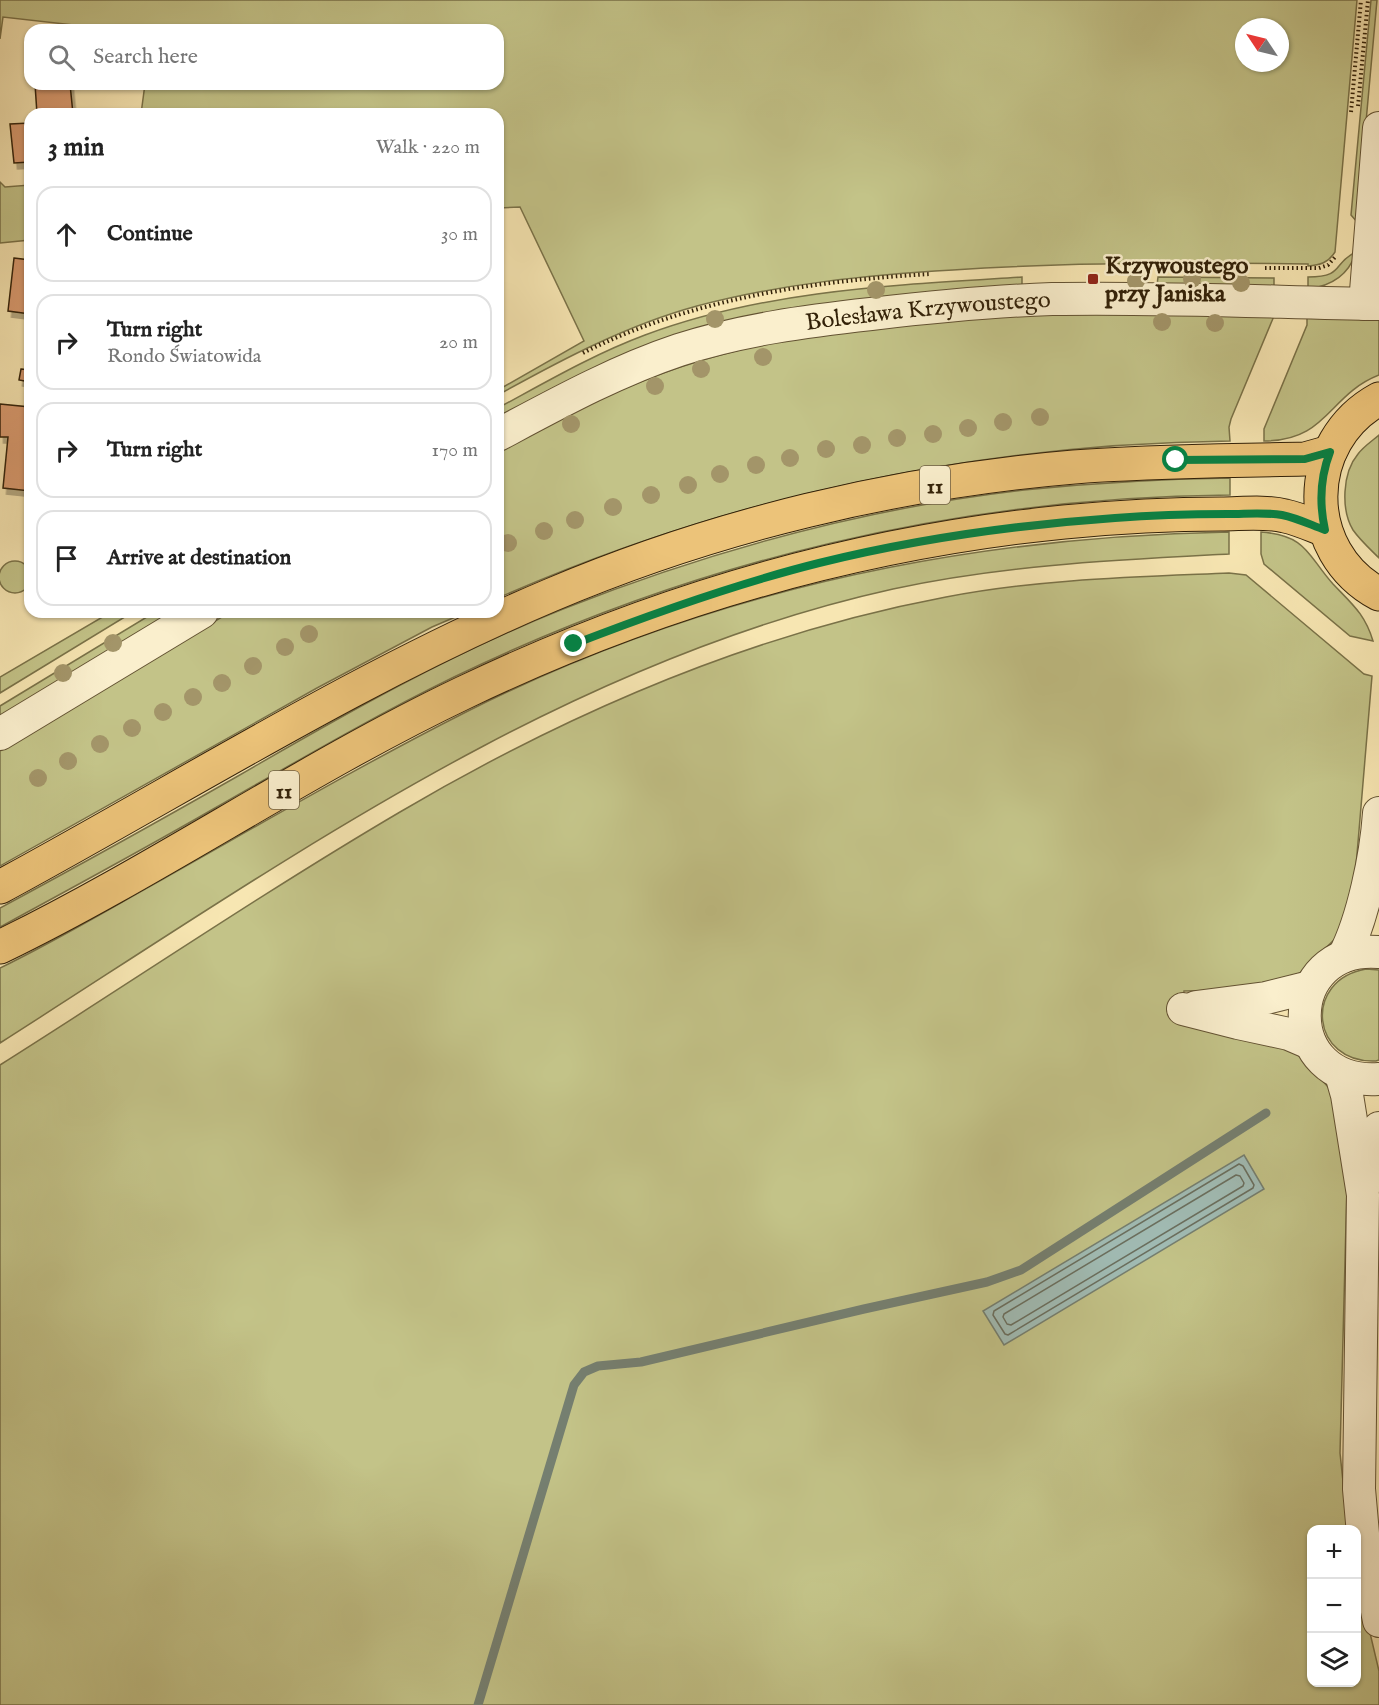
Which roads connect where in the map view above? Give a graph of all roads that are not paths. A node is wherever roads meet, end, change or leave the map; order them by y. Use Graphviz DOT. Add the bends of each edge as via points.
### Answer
graph roads {
  1 [pos="1379,128"];
  2 [pos="1372,304"];
  3 [pos="1379,399"];
  4 [pos="504,432"];
  5 [pos="1330,452"];
  6 [pos="1325,530"];
  7 [pos="1379,594"];
  8 [pos="504,616"];
  9 [pos="192,618"];
  10 [pos="499,618"];
  11 [pos="0,734"];
  12 [pos="1379,813"];
  13 [pos="1378,851"];
  14 [pos="0,887"];
  15 [pos="0,947"];
  16 [pos="1379,952"];
  17 [pos="1344,956"];
  18 [pos="1310,987"];
  19 [pos="1310,1043"];
  20 [pos="1341,1074"];
  21 [pos="1379,1079"];
  22 [pos="1379,1128"];
  23 [pos="1363,1195"];
  24 [pos="1371,1277"];
  25 [pos="1370,1426"];
  26 [pos="1379,1621"];
  1 -- 2 [label="street"];
  2 -- 4 [label="street, Bolesława Krzywoustego" via="1050,299 959,304 824,320 724,338 656,358"];
  3 -- 5 [label="main road" via="1347,424"];
  5 -- 6 [label="main road" via="1321,492"];
  5 -- 8 [label="main road, 11" via="1305,459 1073,467 978,478 871,497 750,526 669,551"];
  6 -- 7 [label="main road" via="1350,572"];
  6 -- 15 [label="main road, 11" via="1282,515 1247,513 1141,516 1028,526 820,563 691,601 574,644 462,694"];
  9 -- 11 [label="street"];
  10 -- 14 [label="main road, 11" via="327,703"];
  12 -- 13 [label="street"];
  13 -- 17 [label="street"];
  16 -- 17 [label="street"];
  17 -- 18 [label="street" via="1319,974"];
  18 -- 19 [label="street" via="1304,1009"];
  18 -- 19 [label="street" via="1266,998 1183,1009 1289,1034"];
  19 -- 20 [label="street" via="1317,1055"];
  20 -- 21 [label="street"];
  20 -- 23 [label="street"];
  22 -- 23 [label="street"];
  23 -- 24 [label="street"];
  24 -- 25 [label="street"];
  25 -- 26 [label="street" via="1359,1489 1364,1545"];
}
